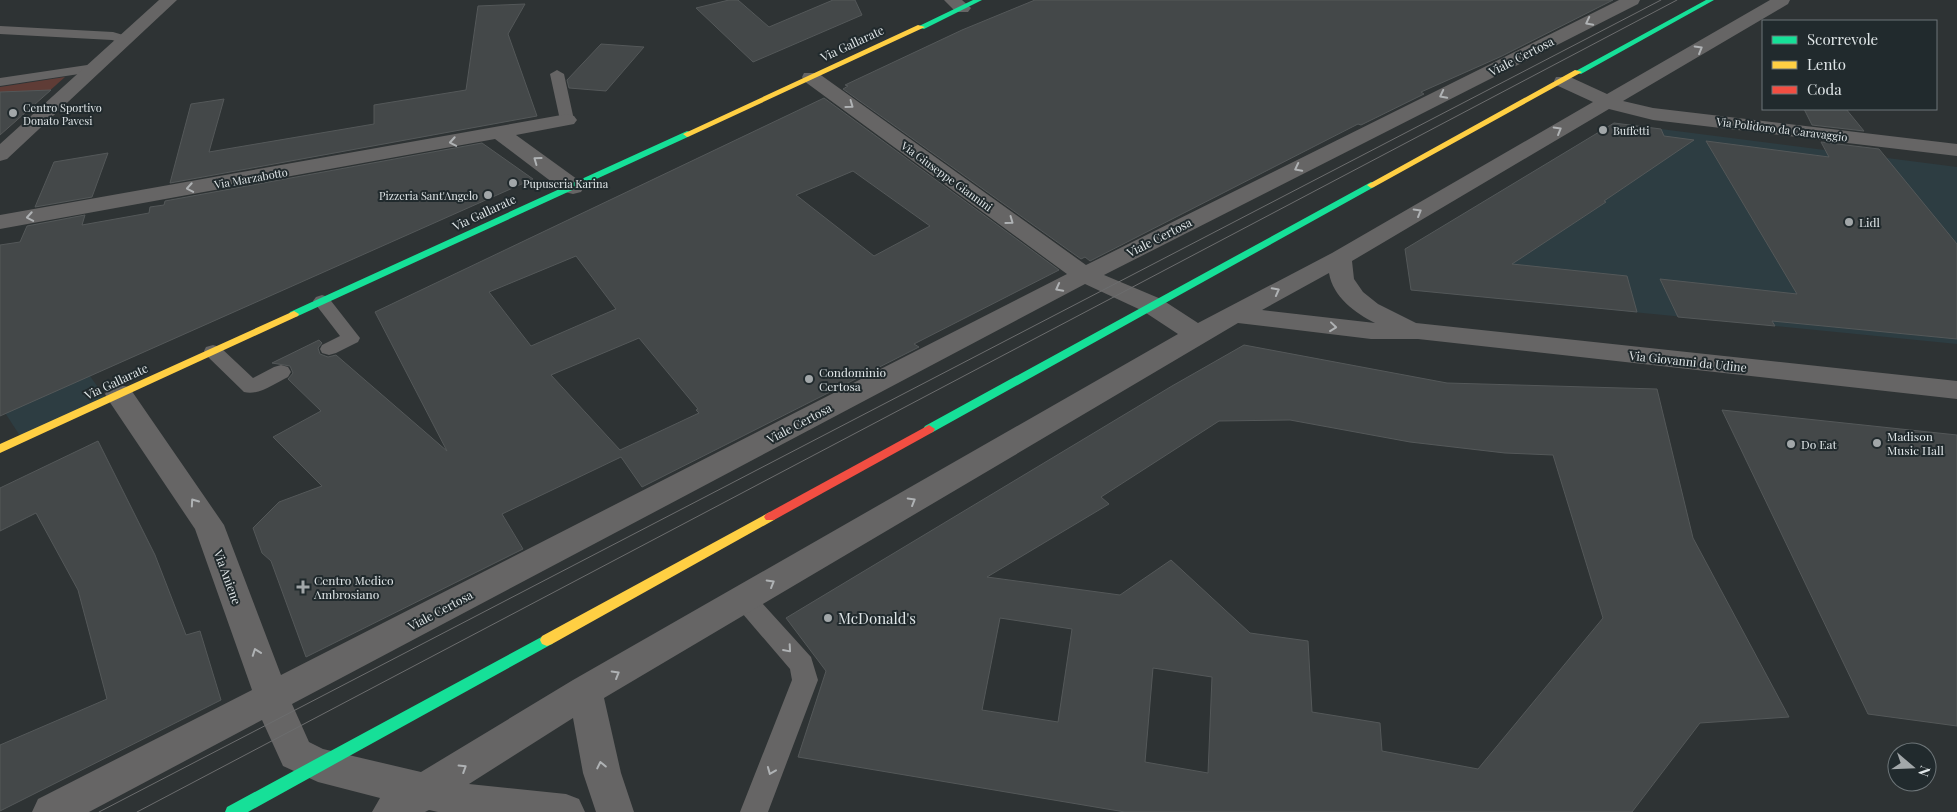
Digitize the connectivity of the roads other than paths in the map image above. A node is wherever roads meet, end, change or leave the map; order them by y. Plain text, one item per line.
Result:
1 (169, 0) edge
2 (979, 0) edge
3 (1632, 0) edge
4 (1711, 0) edge
5 (1782, 0) edge
6 (957, 4) edge
7 (0, 30) edge
8 (125, 40) junction
9 (94, 68) junction
10 (557, 74) dead end
11 (811, 77) junction
12 (1563, 81) junction
13 (0, 82) edge
14 (1608, 102) junction
15 (567, 120) joint
16 (501, 134) junction
17 (1957, 150) edge
18 (0, 155) edge
19 (573, 186) junction
20 (0, 222) edge
21 (1340, 258) junction
22 (1084, 274) junction
23 (322, 301) junction
24 (1152, 305) junction
25 (1233, 314) junction
26 (1418, 331) junction
27 (1197, 334) junction
28 (329, 349) dead end
29 (213, 351) junction
30 (281, 372) dead end
31 (1957, 390) edge
32 (119, 394) junction
33 (0, 449) edge
34 (744, 599) junction
35 (585, 691) junction
36 (272, 698) junction
37 (318, 765) junction
38 (428, 790) junction
39 (548, 811) edge
40 (51, 812) edge
41 (233, 812) edge
42 (391, 812) edge
43 (615, 812) edge
44 (754, 812) edge

1 - 8 street
2 - 6 main road, Via Gallarate
3 -> 22 street, Viale Certosa
4 - 12 main road
14 -> 5 street
6 - 11 main road, Via Gallarate
7 - 8 lane
8 - 9 street
9 - 13 lane
9 - 18 street
10 - 15 lane
11 - 19 main road, Via Gallarate
11 -> 22 street, Via Giuseppe Giannini
12 - 14 street
12 - 24 main road
14 - 17 street, Via Polidoro da Caravaggio
21 -> 14 street
15 - 16 street, Via Marzabotto
19 -> 16 street
16 -> 20 street, Via Marzabotto
19 - 23 main road, Via Gallarate
25 -> 21 street
21 - 26 street, Via Giovanni da Udine
22 - 24 street, Via Giuseppe Giannini
22 -> 36 street, Viale Certosa
23 - 28 lane
23 - 29 main road, Via Gallarate
24 - 27 street, Via Giuseppe Giannini
24 - 37 main road
25 -> 26 street, Via Giovanni da Udine
25 - 27 street
26 - 31 street, Via Giovanni da Udine
34 -> 27 street
29 - 30 lane
29 - 32 main road, Via Gallarate
32 - 33 main road, Via Gallarate
36 -> 32 street, Via Aniene
35 -> 34 street
34 -> 44 lane
38 -> 35 street
43 -> 35 street
36 - 37 street, Via Aniene
36 - 40 street, Viale Certosa
37 - 38 street
37 - 41 main road
38 - 39 street
38 - 42 street

